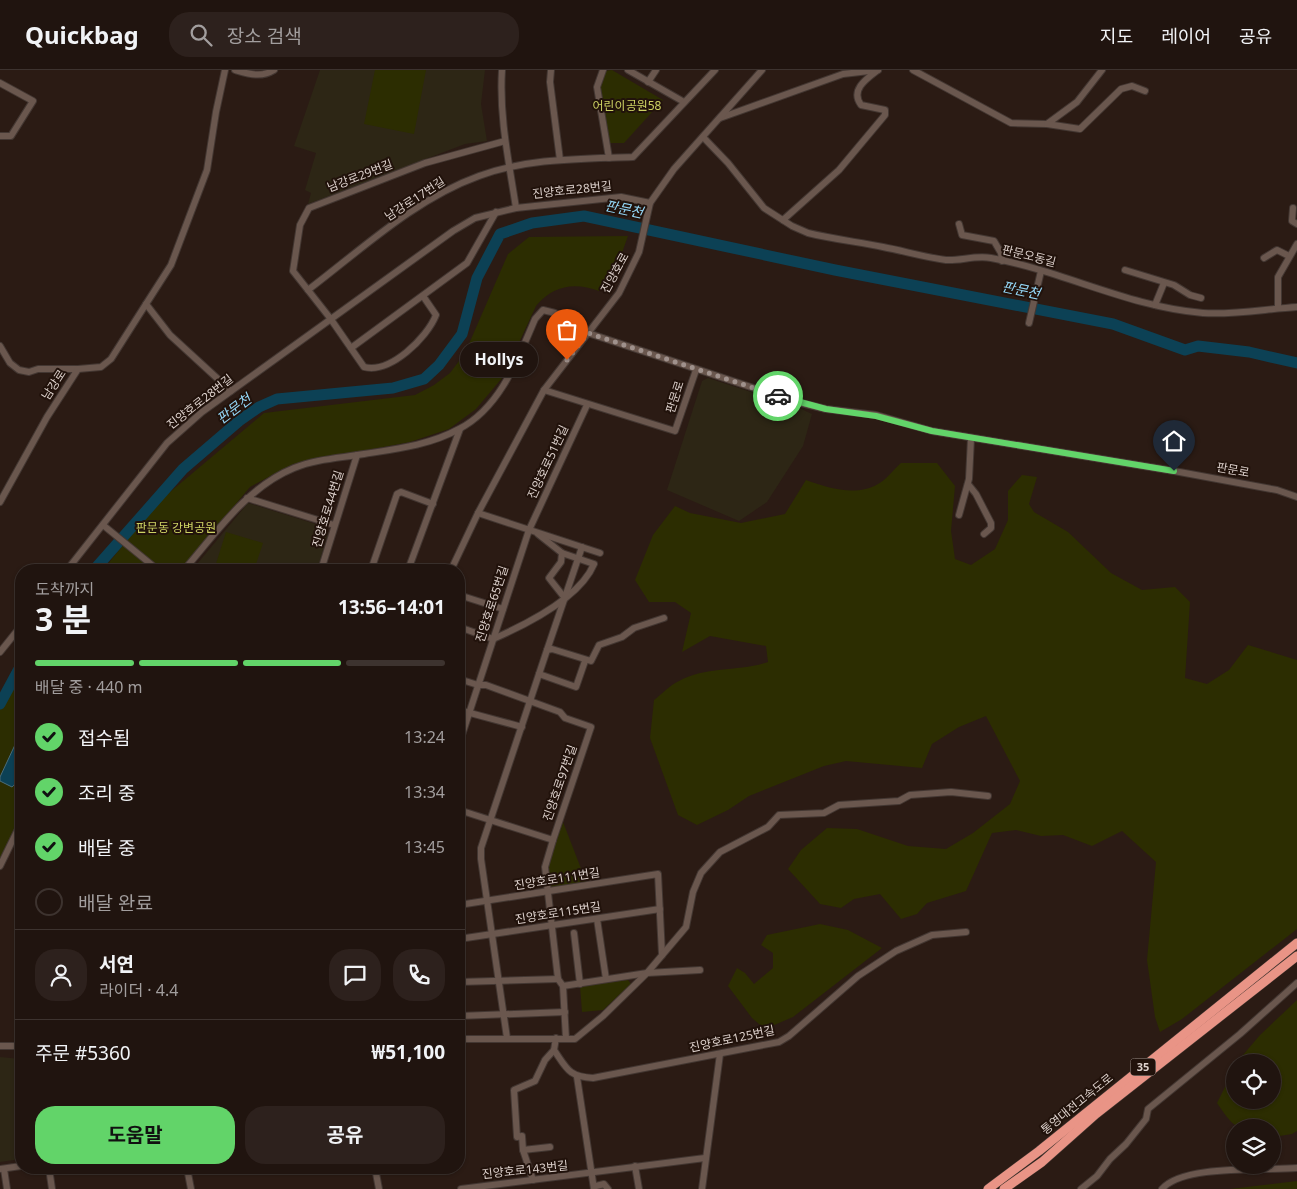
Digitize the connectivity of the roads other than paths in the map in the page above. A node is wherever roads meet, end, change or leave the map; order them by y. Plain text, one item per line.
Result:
1 (225, 70) edge
2 (235, 70) edge
3 (274, 70) edge
4 (502, 70) edge
5 (551, 70) edge
6 (603, 70) edge
7 (628, 70) edge
8 (656, 70) edge
9 (715, 70) edge
10 (762, 70) edge
11 (878, 70) edge
12 (913, 70) edge
13 (1102, 70) edge
14 (0, 82) edge
15 (648, 82) junction
16 (1145, 91) dead end
17 (684, 102) junction
18 (719, 119) junction
19 (1047, 124) junction
20 (0, 136) edge
21 (702, 137) junction
22 (505, 141) junction
23 (609, 158) junction
24 (560, 160) junction
25 (509, 168) junction
26 (649, 207) junction
27 (516, 208) junction
28 (1293, 208) dead end
29 (496, 212) junction
30 (783, 220) junction
31 (959, 224) dead end
32 (1297, 224) edge
33 (1297, 244) edge
34 (1289, 256) junction
35 (1264, 258) dead end
36 (1002, 261) junction
37 (1125, 270) dead end
38 (1040, 271) junction
39 (1164, 283) junction
40 (308, 290) junction
41 (423, 296) junction
42 (1201, 298) dead end
43 (146, 304) junction
44 (1155, 305) junction
45 (1297, 307) edge
46 (1278, 308) junction
47 (330, 318) junction
48 (1029, 323) dead end
49 (588, 333) junction
50 (0, 346) edge
51 (351, 348) junction
52 (78, 369) junction
53 (696, 370) junction
54 (544, 390) junction
55 (231, 391) junction
56 (588, 405) junction
57 (460, 429) junction
58 (971, 438) junction
59 (357, 455) junction
60 (968, 484) junction
61 (1297, 496) edge
62 (247, 498) junction
63 (0, 502) edge
64 (432, 504) junction
65 (478, 513) junction
66 (959, 515) dead end
67 (334, 525) junction
68 (106, 528) junction
69 (528, 530) junction
70 (536, 532) junction
71 (984, 534) dead end
72 (582, 547) junction
73 (562, 553) junction
74 (600, 553) dead end
75 (577, 558) junction
76 (73, 564) edge
77 (151, 564) edge
78 (189, 564) edge
79 (323, 564) edge
80 (373, 564) edge
81 (410, 564) edge
82 (454, 564) edge
83 (589, 575) junction
84 (596, 580) dead end
85 (465, 597) edge
86 (564, 597) junction
87 (503, 609) junction
88 (664, 618) dead end
89 (465, 629) edge
90 (15, 633) edge
91 (493, 639) junction
92 (547, 650) junction
93 (0, 652) edge
94 (585, 661) junction
95 (539, 674) junction
96 (465, 681) edge
97 (478, 686) junction
98 (530, 701) junction
99 (465, 711) edge
100 (469, 711) junction
101 (465, 724) edge
102 (522, 727) junction
103 (988, 796) dead end
104 (465, 812) edge
105 (490, 820) junction
106 (15, 835) edge
107 (553, 840) junction
108 (0, 866) edge
109 (548, 892) junction
110 (487, 901) junction
111 (465, 905) edge
112 (660, 909) junction
113 (597, 918) junction
114 (552, 925) junction
115 (966, 932) dead end
116 (574, 933) dead end
117 (493, 934) junction
118 (465, 939) edge
119 (1297, 943) edge
120 (662, 955) junction
121 (1297, 956) edge
122 (700, 970) dead end
123 (647, 973) junction
124 (558, 979) junction
125 (606, 979) junction
126 (498, 981) junction
127 (465, 982) edge
128 (1297, 983) edge
129 (580, 984) junction
130 (563, 986) junction
131 (565, 1012) junction
132 (465, 1016) edge
133 (503, 1016) junction
134 (465, 1038) edge
135 (507, 1038) junction
136 (556, 1038) junction
137 (566, 1039) junction
138 (0, 1046) edge
139 (15, 1046) edge
140 (554, 1050) junction
141 (720, 1054) junction
142 (577, 1077) junction
143 (550, 1147) dead end
144 (523, 1150) junction
145 (705, 1158) junction
146 (635, 1166) junction
147 (15, 1167) edge
148 (1297, 1168) edge
149 (2, 1169) edge
150 (50, 1174) edge
151 (188, 1174) edge
152 (376, 1174) edge
153 (592, 1174) junction
154 (533, 1180) junction
155 (470, 1188) edge
156 (7, 1189) edge
157 (52, 1189) edge
158 (191, 1189) edge
159 (379, 1189) edge
160 (461, 1189) edge
161 (594, 1189) edge
162 (608, 1189) edge
163 (639, 1189) edge
164 (702, 1189) edge
165 (988, 1189) edge
166 (1004, 1189) edge
167 (1081, 1189) edge
168 (1162, 1189) edge

1 - 43 street, 남강로
2 - 3 street
4 - 22 street
5 - 24 street
6 - 23 street
7 - 15 street
8 - 15 street
9 - 17 street, 남강로17번길
10 - 18 street, 진양호로
11 - 18 street, 진양호로
11 - 30 street
12 - 19 street
13 - 19 street
14 - 20 street
15 - 17 street
16 - 19 street
17 - 23 street, 남강로17번길
18 - 21 street, 진양호로
21 - 26 street, 진양호로
21 - 30 street, 판문오동길
22 - 25 street
22 - 40 street, 남강로29번길
23 - 24 street, 남강로17번길
24 - 25 street, 남강로17번길
25 - 27 street
25 - 40 street, 남강로17번길
26 - 27 street, 진양호로28번길
26 - 49 street, 진양호로
27 - 29 street, 진양호로28번길
28 - 32 street
29 - 41 street
29 - 47 street, 진양호로28번길
30 - 36 street, 판문오동길
31 - 36 street
33 - 34 street
34 - 35 street
34 - 46 street
36 - 38 street, 판문오동길
37 - 39 street
38 - 44 street, 판문오동길
38 - 48 street
39 - 42 street
39 - 44 street
40 - 47 street, 남강로29번길
41 - 51 street
41 - 51 street
43 - 52 street, 남강로
43 - 55 street
44 - 46 street, 판문오동길
45 - 46 street, 판문오동길
47 - 51 street
47 - 55 street, 진양호로28번길
49 - 53 street, 판문로
49 - 54 street, 진양호로
49 - 57 street, 진양호로44번길
50 - 52 street
52 - 63 street, 남강로
53 - 56 street, 판문로
53 - 58 street, 판문로
54 - 56 street
54 - 65 street, 진양호로
55 - 68 street, 진양호로28번길
56 - 69 street, 진양호로51번길
57 - 59 street, 진양호로44번길
57 - 64 street
58 - 60 street
58 - 61 street, 판문로
59 - 62 street, 진양호로44번길
59 - 67 street, 진양호로44번길
60 - 66 street
60 - 71 street
62 - 67 street
62 - 78 street, 진양호로44번길
64 - 80 street
64 - 81 street
65 - 69 street
65 - 82 street, 진양호로
67 - 79 street, 진양호로44번길
68 - 76 street, 진양호로28번길
68 - 77 street
69 - 70 street
69 - 87 street, 진양호로65번길
70 - 72 street
70 - 73 street
72 - 74 street
72 - 75 street
73 - 75 street
73 - 86 street
75 - 83 street
75 - 86 street
83 - 84 street
83 - 86 street
85 - 87 street
86 - 91 street
86 - 92 street
87 - 91 street, 진양호로65번길
88 - 94 street
89 - 91 street
90 - 93 street
91 - 97 street, 진양호로65번길
92 - 94 street
92 - 95 street
94 - 95 street
95 - 98 street
96 - 97 street
97 - 98 street
97 - 100 street, 진양호로65번길
98 - 102 street
98 - 107 street, 진양호로97번길
99 - 100 street
100 - 101 street
100 - 102 street
102 - 105 street
103 - 120 street
104 - 105 street, 진양호로97번길
105 - 107 street, 진양호로97번길
105 - 110 street
106 - 108 street
107 - 109 street
109 - 110 street, 진양호로111번길
109 - 112 street, 진양호로111번길
109 - 114 street
110 - 111 street, 진양호로111번길
110 - 117 street
112 - 113 street, 진양호로115번길
112 - 120 street
113 - 114 street, 진양호로115번길
113 - 125 street
114 - 117 street, 진양호로115번길
114 - 124 street
115 - 141 street, 진양호로125번길
116 - 129 street
117 - 118 street, 진양호로115번길
117 - 126 street
119 - 165 highway, 통영대전고속도로 / 35
120 - 123 street
121 - 166 highway, 통영대전고속도로 / 35
122 - 123 street
123 - 125 street
123 - 137 street
124 - 126 street
124 - 130 street
125 - 129 street
126 - 127 street
126 - 133 street
128 - 167 street
129 - 130 street
130 - 131 street
131 - 133 street
131 - 137 street
132 - 133 street
133 - 135 street
134 - 135 street
135 - 136 street
136 - 137 street
136 - 140 street
138 - 139 street
140 - 142 street
140 - 144 street
141 - 142 street, 진양호로125번길
141 - 145 street
142 - 153 street
143 - 144 street
144 - 154 street
145 - 146 street, 진양호로143번길
145 - 164 street
146 - 153 street, 진양호로143번길
146 - 163 street
147 - 149 street
148 - 168 street
149 - 156 street
150 - 157 street
151 - 158 street
152 - 159 street
153 - 154 street, 진양호로143번길
153 - 161 street
154 - 155 street, 진양호로143번길
155 - 160 street, 진양호로143번길
161 - 162 street

